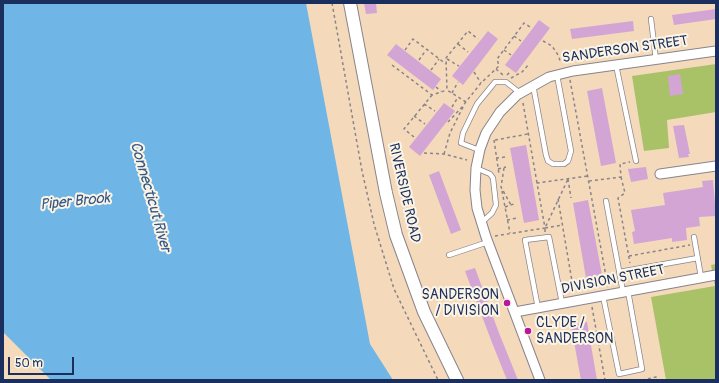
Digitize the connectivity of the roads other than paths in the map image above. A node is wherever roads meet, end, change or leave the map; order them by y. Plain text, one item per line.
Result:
1 (350, 3) edge
2 (651, 19) dead end
3 (716, 51) edge
4 (656, 60) junction
5 (616, 65) junction
6 (557, 74) junction
7 (533, 85) junction
8 (521, 96) junction
9 (479, 150) junction
10 (636, 161) road end
11 (716, 166) edge
12 (476, 168) junction
13 (660, 174) dead end
14 (606, 201) dead end
15 (481, 223) junction
16 (694, 237) dead end
17 (487, 240) junction
18 (449, 255) dead end
19 (698, 258) junction
20 (619, 272) junction
21 (716, 275) edge
22 (701, 278) junction
23 (625, 292) junction
24 (606, 295) junction
25 (562, 304) junction
26 (538, 308) junction
27 (515, 312) junction
28 (457, 380) edge
29 (540, 380) edge

1 - 28 street, RIVERSIDE ROAD
2 - 4 lane
3 - 4 street, SANDERSON STREET
4 - 5 street, SANDERSON STREET
5 - 6 street, SANDERSON STREET
5 - 10 lane
6 - 7 street, SANDERSON STREET
6 - 7 lane
7 - 8 street, SANDERSON STREET
8 - 9 street, SANDERSON STREET
8 - 9 lane
9 - 12 street, SANDERSON STREET
11 - 13 street
12 - 15 street, SANDERSON STREET
12 - 15 lane
14 - 20 lane
15 - 17 street, SANDERSON STREET
16 - 19 lane
17 - 18 lane
17 - 27 street, SANDERSON STREET
19 - 20 lane
19 - 22 lane
20 - 23 lane
21 - 22 street, DIVISION STREET
22 - 23 street, DIVISION STREET
23 - 24 street, DIVISION STREET
23 - 24 lane
24 - 25 street, DIVISION STREET
25 - 26 street, DIVISION STREET
25 - 26 lane
26 - 27 street, DIVISION STREET
27 - 29 street, SANDERSON STREET

